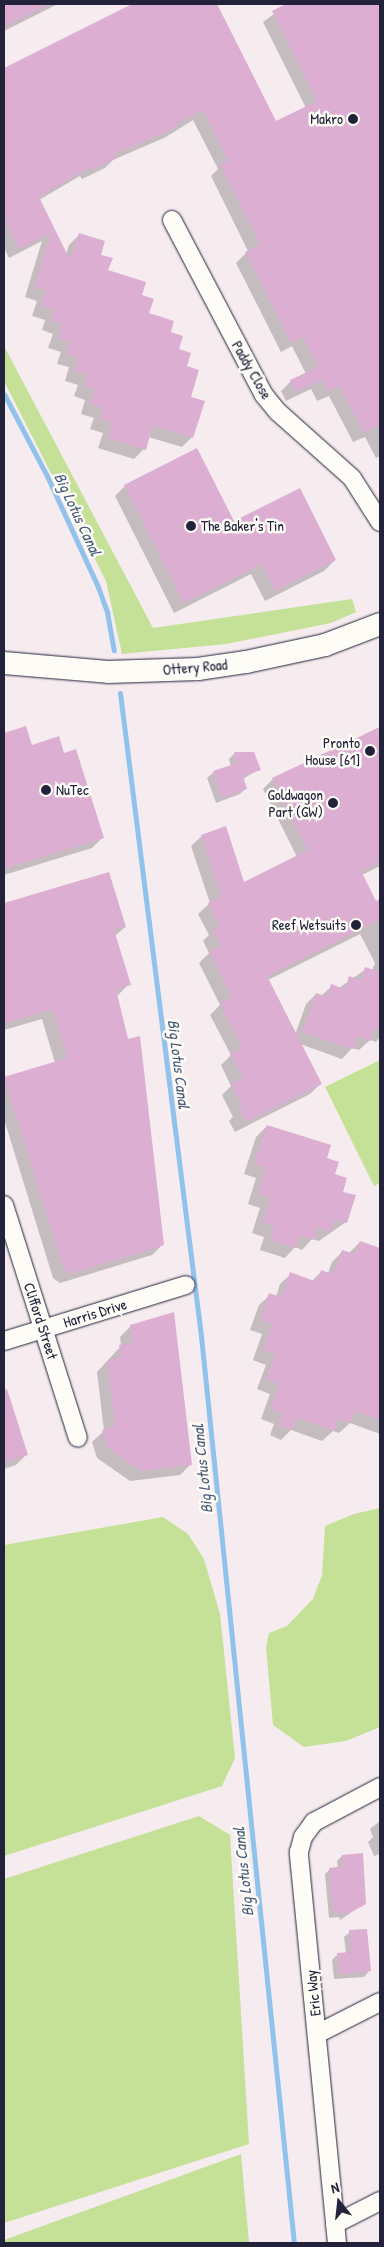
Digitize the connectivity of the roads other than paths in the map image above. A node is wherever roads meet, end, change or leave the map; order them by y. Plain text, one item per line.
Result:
1 (172, 220) dead end
2 (380, 522) edge
3 (380, 624) edge
4 (4, 663) edge
5 (4, 1205) edge
6 (186, 1285) dead end
7 (43, 1329) junction
8 (4, 1341) edge
9 (78, 1438) dead end
10 (380, 1787) edge
11 (380, 2002) edge
12 (317, 2034) junction
13 (380, 2201) edge
14 (335, 2224) junction
15 (336, 2243) edge

1 - 2 street, Paddy Close
3 - 4 street, Ottery Road
5 - 7 street, Clifford Street
6 - 7 street, Harris Drive
7 - 8 street, Harris Drive
7 - 9 street, Clifford Street
10 - 12 street, Eric Way
11 - 12 street
12 - 14 street, Eric Way
13 - 14 street
14 - 15 street, Eric Way

